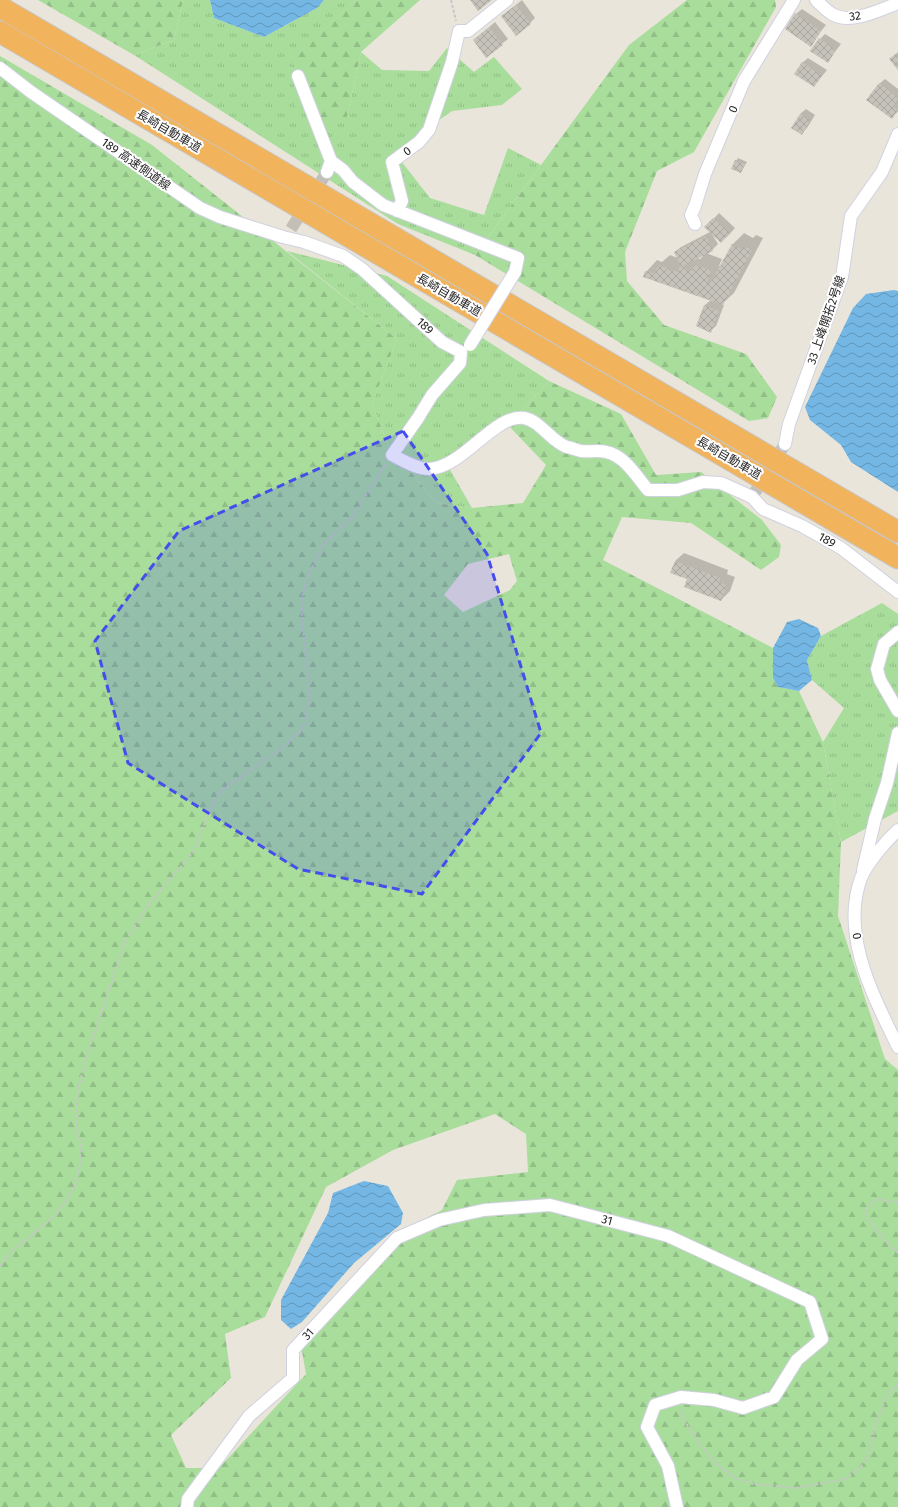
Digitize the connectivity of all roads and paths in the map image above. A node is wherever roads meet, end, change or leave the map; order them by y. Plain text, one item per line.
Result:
1 (451, 0) edge
2 (508, 0) edge
3 (794, 0) edge
4 (816, 0) edge
5 (898, 3) edge
6 (0, 7) edge
7 (463, 31) junction
8 (0, 32) edge
9 (0, 68) edge
10 (298, 76) dead end
11 (898, 134) edge
12 (397, 211) junction
13 (695, 224) dead end
14 (287, 233) joint
15 (465, 349) junction
16 (785, 444) tunnel mouth
17 (392, 455) junction
18 (898, 532) edge
19 (898, 558) edge
20 (898, 592) edge
21 (898, 632) edge
22 (898, 711) edge
23 (898, 733) edge
24 (898, 830) edge
25 (862, 877) junction
26 (898, 1047) edge
27 (898, 1203) edge
28 (898, 1253) edge
29 (0, 1266) edge
30 (898, 1384) edge
31 (677, 1398) junction
32 (187, 1507) edge
33 (678, 1507) edge

1 - 7 path
2 - 7 street
3 - 13 street, 0
4 - 5 street, 32
6 - 18 highway, 長崎自動車道
7 - 12 street, 0
8 - 19 highway, 長崎自動車道
9 - 14 street, 189 高速側道線
10 - 12 street
11 - 16 street, 33 上峰開拓2号線
12 - 15 street, bridge
14 - 15 street, 189
15 - 17 street
17 - 20 street, 189
17 - 29 path
21 - 22 street
23 - 25 street
24 - 25 street, 0
25 - 26 street, 0
27 - 28 path
30 - 31 path
31 - 32 street, 31
31 - 33 street, 31

